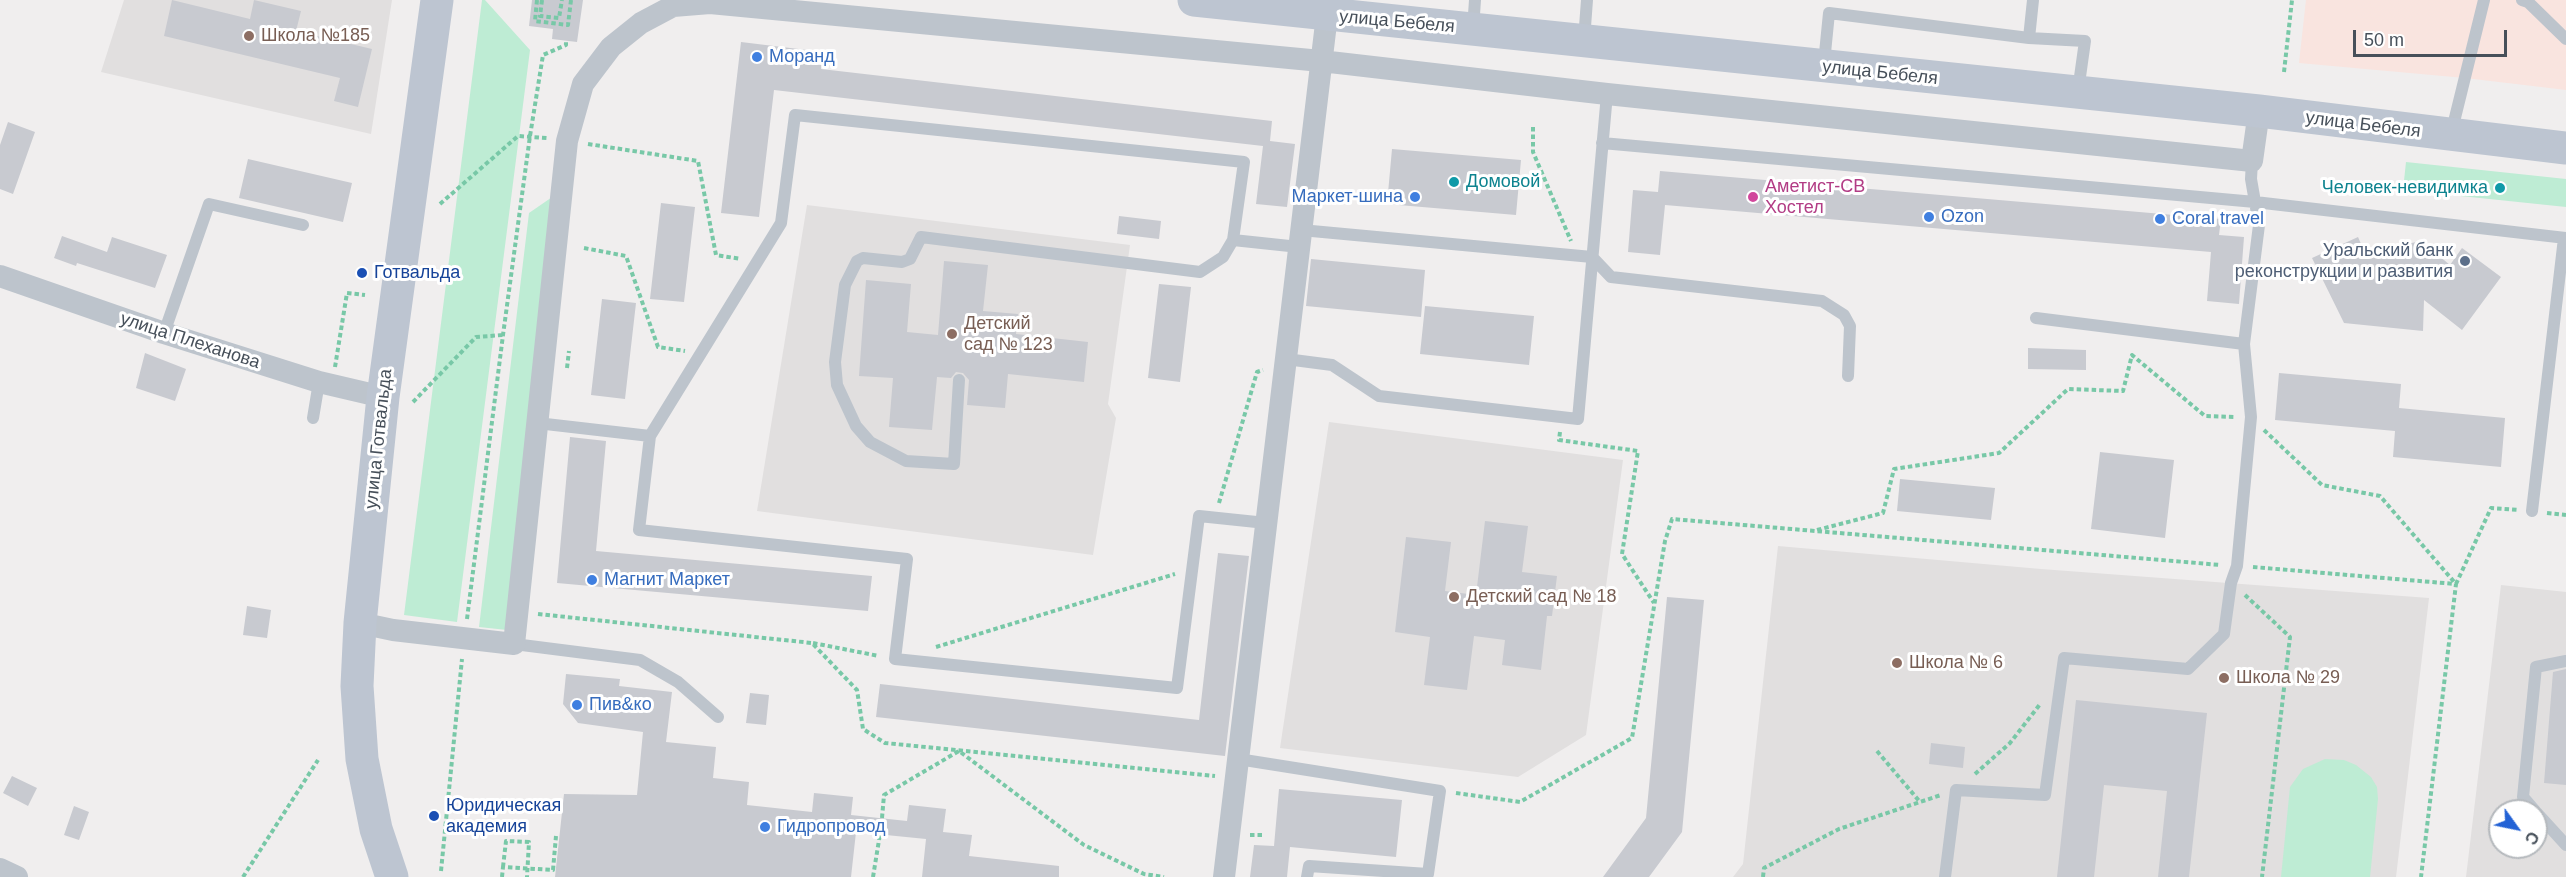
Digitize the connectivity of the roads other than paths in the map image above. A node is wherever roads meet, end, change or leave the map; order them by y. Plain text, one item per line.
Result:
1 (437, 0) edge
2 (1194, 0) edge
3 (1587, 0) edge
4 (2033, 0) edge
5 (2484, 0) edge
6 (2522, 0) edge
7 (1327, 15) junction
8 (1474, 15) edge
9 (2029, 38) junction
10 (2566, 39) edge
11 (1584, 42) junction
12 (1321, 61) junction
13 (1823, 67) junction
14 (2078, 93) junction
15 (1607, 94) junction
16 (2259, 111) junction
17 (2450, 135) junction
18 (1602, 143) junction
19 (2566, 148) edge
20 (2252, 161) junction
21 (2255, 202) junction
22 (303, 225) dead end
23 (1300, 238) junction
24 (2565, 238) edge
25 (1233, 240) junction
26 (1592, 257) junction
27 (0, 276) edge
28 (2036, 318) dead end
29 (164, 333) junction
30 (2244, 344) junction
31 (1286, 359) junction
32 (1848, 376) dead end
33 (959, 380) dead end
34 (326, 384) junction
35 (398, 399) junction
36 (313, 418) dead end
37 (537, 423) junction
38 (650, 436) junction
39 (2532, 512) road end
40 (1266, 523) junction
41 (360, 623) junction
42 (514, 644) junction
43 (2566, 661) edge
44 (718, 717) dead end
45 (1237, 768) junction
46 (2525, 799) edge
47 (2548, 825) edge
48 (2566, 845) edge
49 (0, 869) edge
50 (17, 877) edge
51 (392, 877) edge
52 (1224, 877) edge
53 (1307, 877) edge
54 (1945, 877) edge

1 - 35 main road, улица Готвальда
2 - 7 main road, улица Бебеля
3 - 11 lane
4 - 9 lane
5 - 17 lane
6 - 10 lane
7 - 8 main road, улица Бебеля
7 - 12 street
8 - 11 main road, улица Бебеля
9 - 13 lane
9 - 14 lane
11 - 13 main road, улица Бебеля
12 - 15 street
12 - 23 street
12 - 37 street
13 - 14 main road, улица Бебеля
14 - 16 main road, улица Бебеля
15 - 18 lane
15 - 20 street
16 - 17 main road, улица Бебеля
16 - 20 street
17 - 19 main road, улица Бебеля
18 - 21 lane
18 - 26 lane
20 - 21 lane
21 - 24 lane
21 - 30 lane
22 - 29 lane
23 - 25 lane
23 - 26 lane
23 - 31 street
24 - 39 lane
25 - 33 lane
25 - 38 lane
26 - 31 lane
26 - 32 lane
27 - 29 street, улица Плеханова
28 - 30 lane
29 - 34 street, улица Плеханова
30 - 54 lane
31 - 40 street
34 - 35 street, улица Плеханова
34 - 36 lane
35 - 41 main road, улица Готвальда
37 - 38 lane
37 - 42 street
38 - 40 lane
40 - 45 street
41 - 42 street
41 - 51 main road, улица Готвальда
42 - 44 lane
43 - 46 lane
45 - 52 street
45 - 53 lane
47 - 48 lane
49 - 50 street

